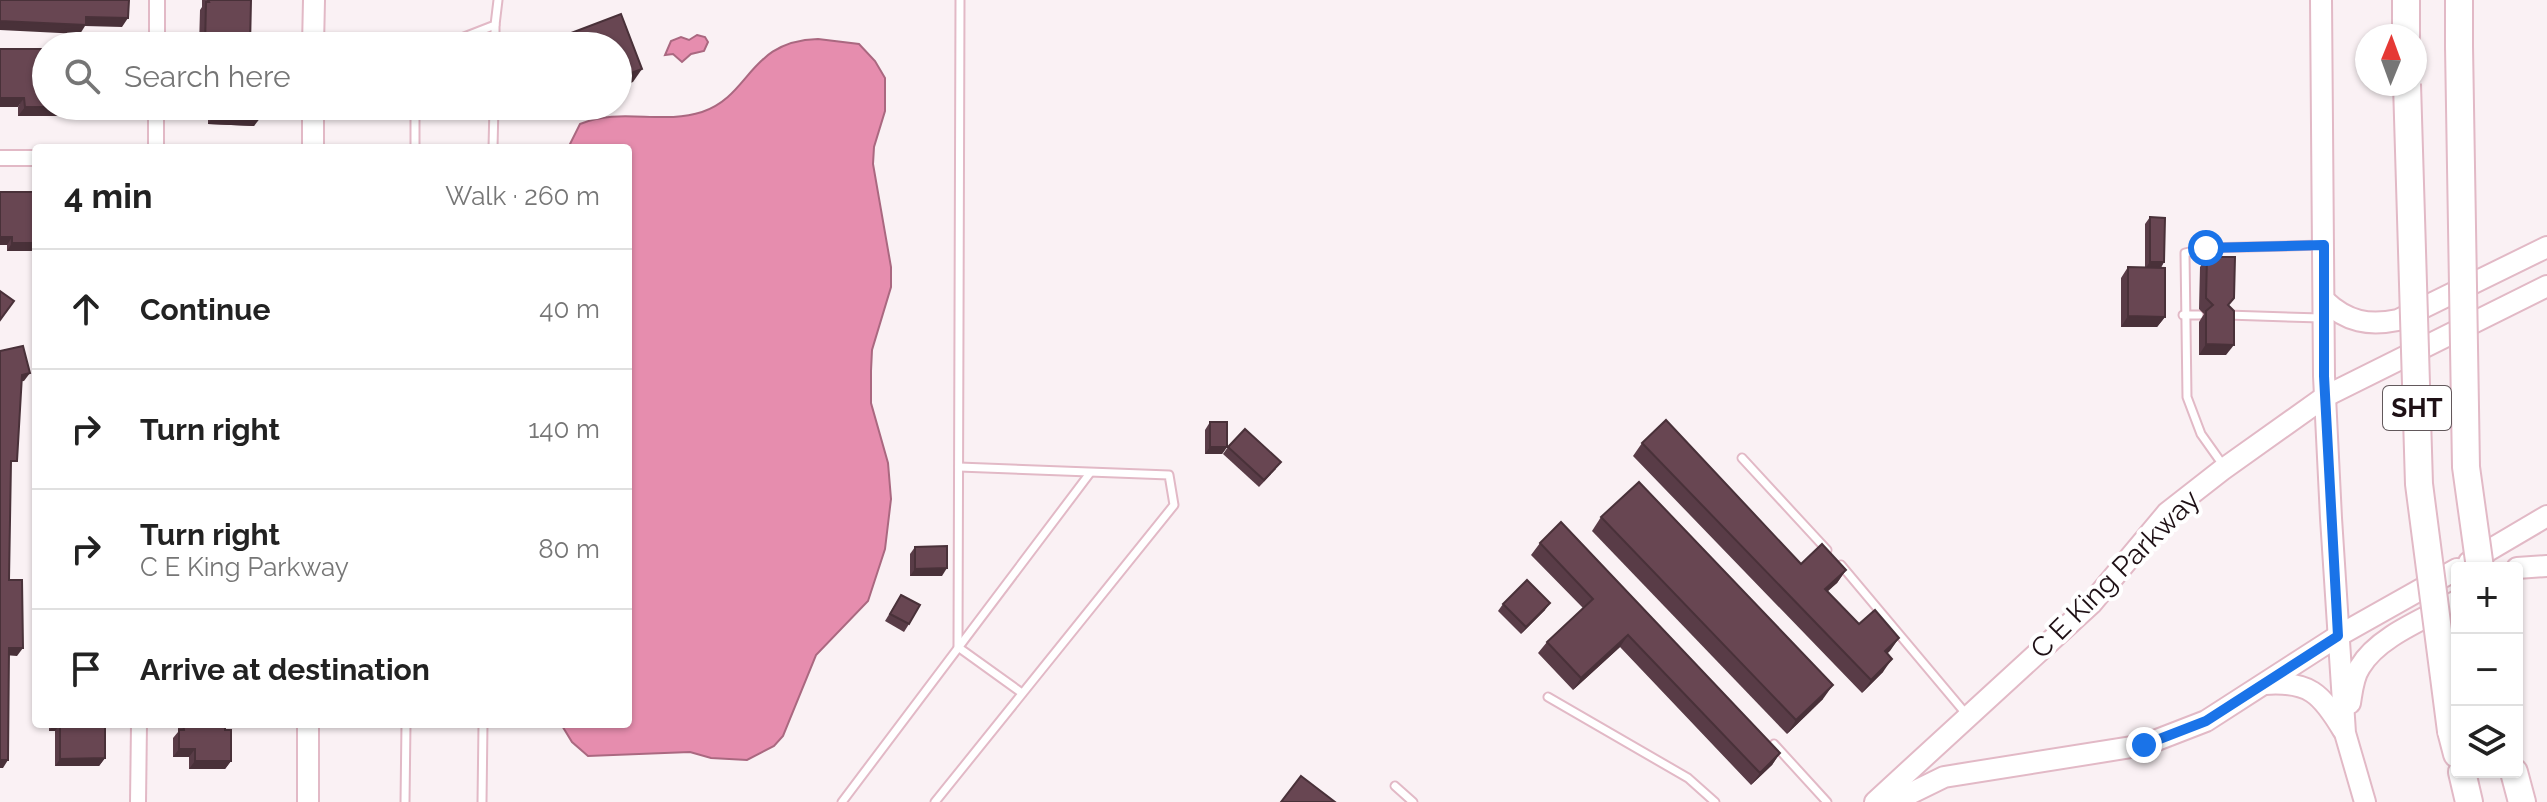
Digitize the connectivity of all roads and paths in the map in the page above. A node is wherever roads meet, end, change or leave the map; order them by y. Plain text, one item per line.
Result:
1 (157, 0) edge
2 (314, 0) edge
3 (498, 0) edge
4 (960, 0) edge
5 (2321, 0) edge
6 (2406, 0) edge
7 (2459, 0) edge
8 (2406, 24) edge
9 (495, 25) junction
10 (157, 32) edge
11 (313, 32) edge
12 (477, 32) edge
13 (495, 32) edge
14 (2407, 96) edge
15 (156, 120) edge
16 (313, 120) edge
17 (415, 120) edge
18 (494, 120) edge
19 (156, 144) edge
20 (313, 144) edge
21 (415, 144) edge
22 (493, 144) edge
23 (0, 158) edge
24 (32, 158) edge
25 (2324, 245) junction
26 (2547, 247) edge
27 (2547, 286) edge
28 (2325, 310) junction
29 (2183, 315) junction
30 (2199, 315) dead end
31 (2227, 315) edge
32 (2326, 396) junction
33 (1742, 458) dead end
34 (959, 467) junction
35 (2225, 468) junction
36 (1090, 473) junction
37 (2547, 516) edge
38 (2468, 562) edge
39 (2479, 562) edge
40 (2547, 566) edge
41 (2523, 568) edge
42 (2451, 572) edge
43 (2451, 604) edge
44 (2338, 636) junction
45 (958, 647) junction
46 (2265, 684) junction
47 (1022, 693) junction
48 (1548, 697) dead end
49 (1968, 717) junction
50 (2451, 720) edge
51 (139, 728) edge
52 (308, 728) edge
53 (406, 728) edge
54 (483, 728) edge
55 (2345, 733) junction
56 (1774, 744) edge
57 (2463, 778) edge
58 (2516, 778) edge
59 (1395, 786) dead end
60 (138, 802) edge
61 (308, 802) edge
62 (405, 802) edge
63 (482, 802) edge
64 (842, 802) edge
65 (935, 802) edge
66 (1413, 802) edge
67 (1715, 802) edge
68 (1827, 802) edge
69 (1875, 802) edge
70 (1893, 802) edge
71 (2365, 802) edge
72 (2469, 802) edge
73 (2522, 802) edge

1 - 10 street
2 - 11 main road
3 - 9 lane
4 - 34 lane
5 - 25 main road
6 - 8 highway
7 - 39 highway, SHT, bridge
9 - 12 lane
9 - 13 lane
14 - 50 highway, SHT, bridge
15 - 19 street
16 - 20 main road
17 - 21 lane
18 - 22 lane
23 - 24 street
25 - 28 main road
25 - 29 lane
26 - 28 main road
27 - 32 main road, C E King Parkway
28 - 31 lane
28 - 32 main road
29 - 30 lane
29 - 35 lane
32 - 35 main road, C E King Parkway
32 - 44 main road
33 - 49 lane
34 - 36 lane
34 - 45 lane
35 - 49 main road, C E King Parkway
36 - 45 lane
36 - 47 lane
37 - 38 main road
40 - 41 main road
42 - 44 main road
43 - 55 main road
44 - 46 main road
44 - 55 main road
45 - 47 lane
45 - 64 lane
46 - 55 main road
46 - 70 main road
47 - 65 lane
48 - 67 lane
49 - 69 main road, C E King Parkway
51 - 60 street
52 - 61 main road
53 - 62 lane
54 - 63 lane
55 - 71 main road
56 - 68 lane
57 - 72 highway
58 - 73 highway
59 - 66 lane

